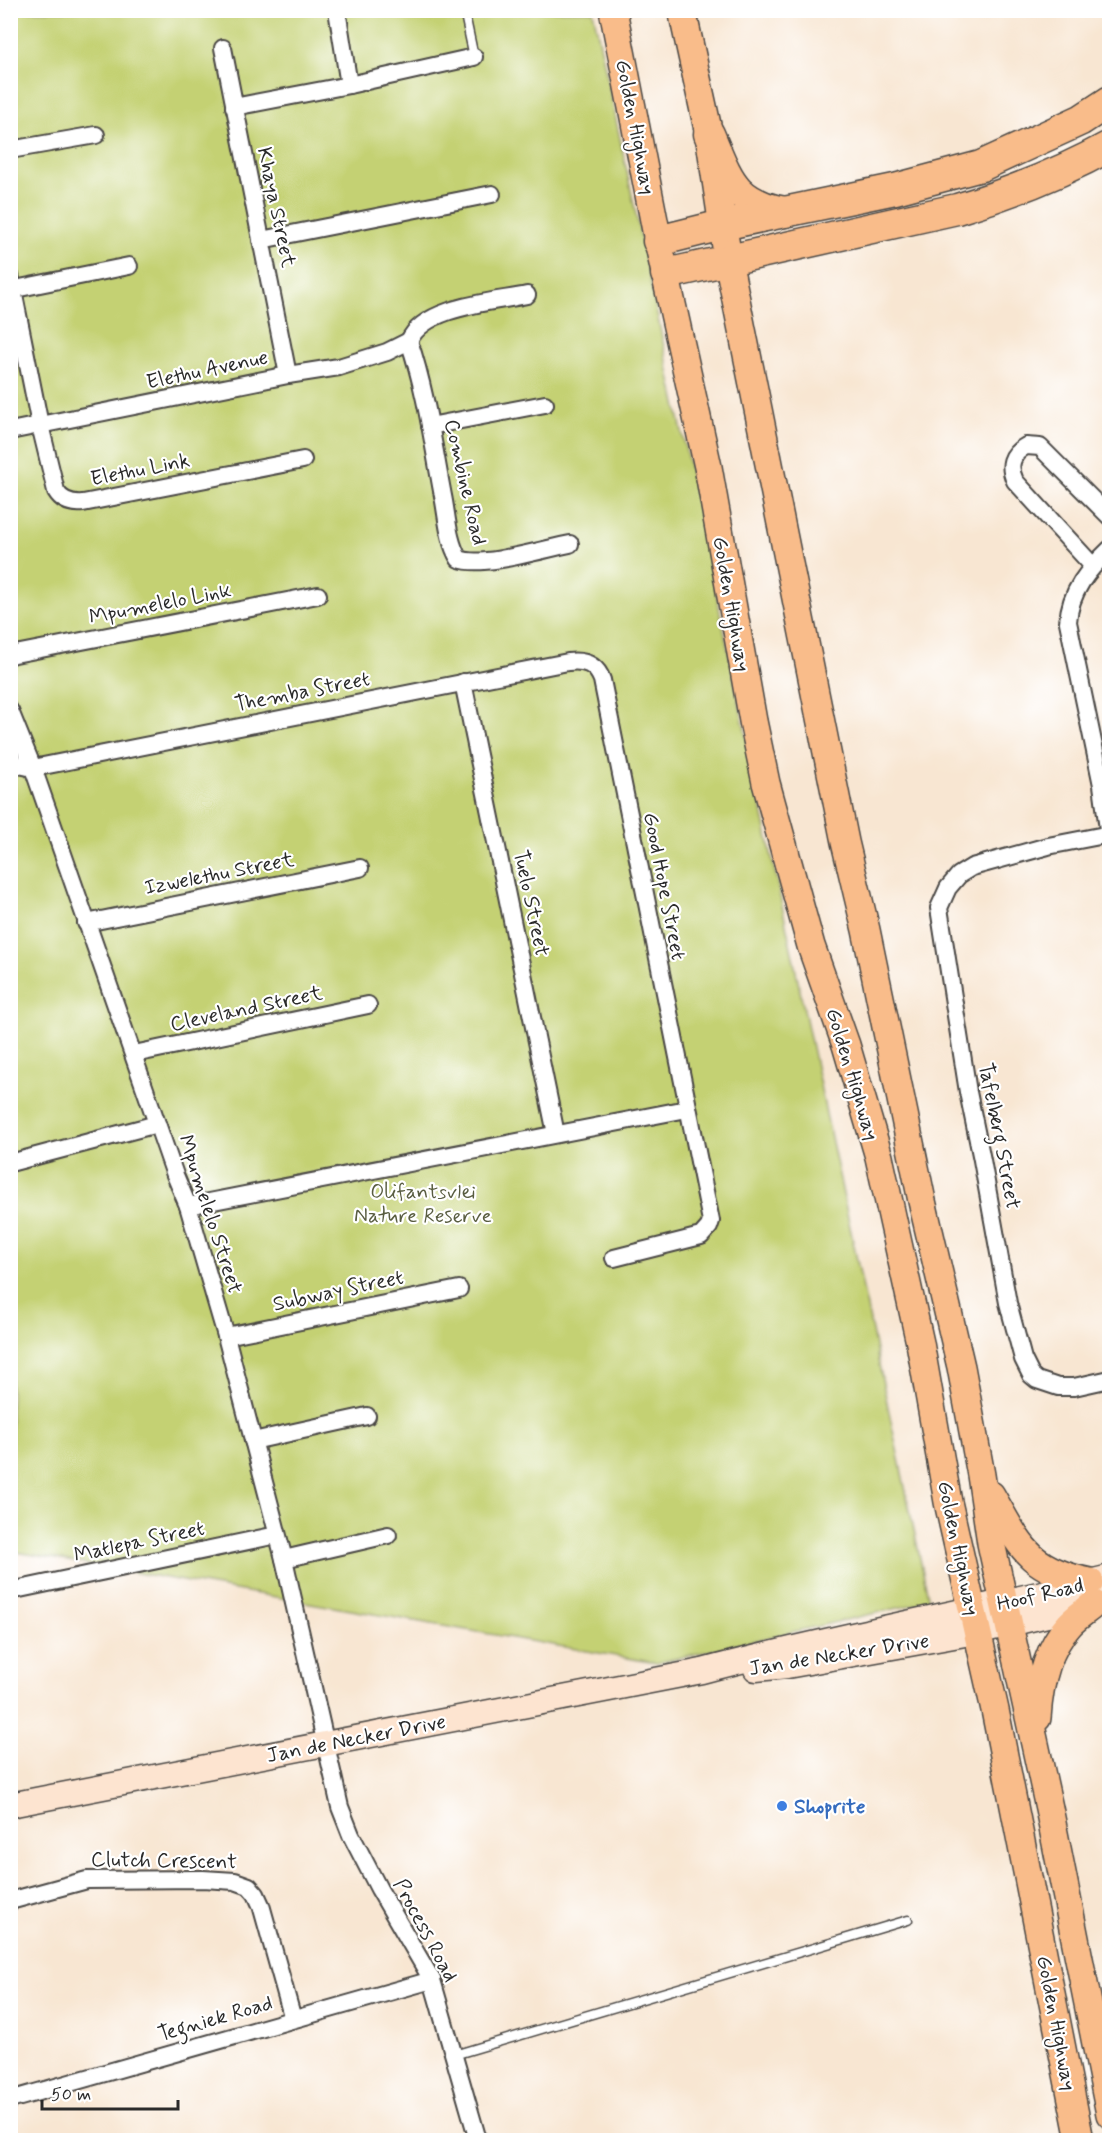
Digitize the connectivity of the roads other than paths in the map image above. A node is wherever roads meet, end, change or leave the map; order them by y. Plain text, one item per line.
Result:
1 (337, 10) edge
2 (464, 10) edge
3 (612, 10) edge
4 (682, 10) edge
5 (223, 48) dead end
6 (474, 57) joint
7 (349, 84) junction
8 (1110, 102) edge
9 (234, 107) junction
10 (709, 134) junction
11 (96, 135) dead end
12 (1110, 146) edge
13 (10, 150) edge
14 (492, 194) dead end
15 (786, 212) junction
16 (722, 225) junction
17 (261, 240) junction
18 (658, 241) junction
19 (728, 260) junction
20 (129, 266) dead end
21 (666, 274) junction
22 (11, 284) edge
23 (527, 295) dead end
24 (409, 341) junction
25 (288, 375) junction
26 (545, 404) dead end
27 (40, 425) junction
28 (430, 426) junction
29 (10, 431) edge
30 (303, 460) dead end
31 (1110, 517) edge
32 (570, 544) dead end
33 (1110, 549) edge
34 (1092, 565) junction
35 (318, 594) dead end
36 (10, 655) edge
37 (599, 672) joint
38 (463, 682) junction
39 (10, 711) edge
40 (10, 766) edge
41 (33, 768) junction
42 (1109, 837) edge
43 (360, 868) dead end
44 (87, 923) junction
45 (368, 1005) dead end
46 (134, 1054) junction
47 (687, 1109) junction
48 (157, 1124) junction
49 (556, 1134) junction
50 (10, 1163) edge
51 (188, 1206) junction
52 (614, 1258) dead end
53 (459, 1289) dead end
54 (226, 1336) junction
55 (1110, 1379) edge
56 (368, 1416) dead end
57 (253, 1441) junction
58 (981, 1475) junction
59 (277, 1535) junction
60 (388, 1535) dead end
61 (284, 1559) junction
62 (10, 1591) edge
63 (1101, 1591) edge
64 (1006, 1614) junction
65 (974, 1621) junction
66 (1035, 1742) junction
67 (324, 1744) junction
68 (10, 1805) edge
69 (10, 1900) edge
70 (908, 1920) dead end
71 (432, 1980) junction
72 (293, 2019) junction
73 (454, 2055) junction
74 (10, 2100) edge
75 (1110, 2114) edge
76 (478, 2140) edge
77 (1080, 2140) edge

1 - 7 street
2 - 6 lane
3 - 18 main road, Golden Highway
4 - 10 main road, Golden Highway
5 - 9 street, Khaya Street
6 - 7 street
7 - 9 street
8 - 15 highway
9 - 17 street, Khaya Street
10 - 15 highway
10 - 16 main road, Golden Highway
11 - 13 street
12 - 19 highway
14 - 17 street
15 - 16 highway
16 - 18 highway
16 - 19 main road, Golden Highway
17 - 25 street, Khaya Street
18 - 21 main road, Golden Highway
19 - 21 highway
19 - 58 main road, Golden Highway
20 - 22 street
21 - 65 main road, Golden Highway
22 - 27 street, Elethu Link
23 - 24 street
24 - 25 street, Elethu Avenue
24 - 28 street, Combine Road
25 - 27 street, Elethu Avenue
26 - 28 street
27 - 29 street, Elethu Avenue
27 - 30 street, Elethu Link
28 - 32 street, Combine Road
31 - 34 street
33 - 34 street
34 - 42 street
35 - 36 street, Mpumelelo Link
37 - 38 street, Themba Street
37 - 47 street, Good Hope Street
38 - 41 street, Themba Street
38 - 49 street, Tuelo Street
39 - 41 street, Mpumelelo Street
40 - 41 street, Themba Street
41 - 44 street, Mpumelelo Street
42 - 55 street, Tafelberg Street
43 - 44 street, Izwelethu Street
44 - 46 street, Mpumelelo Street
45 - 46 street, Cleveland Street
46 - 48 street, Mpumelelo Street
47 - 49 street
47 - 52 street, Good Hope Street
48 - 50 street
48 - 51 street, Mpumelelo Street
49 - 51 street
51 - 54 street, Mpumelelo Street
53 - 54 street, Subway Street
54 - 57 street, Mpumelelo Street
56 - 57 street
57 - 59 street, Mpumelelo Street
58 - 63 main road
58 - 64 main road, Golden Highway
59 - 61 street, Mpumelelo Street
59 - 62 street, Matlepa Street
60 - 61 street
61 - 67 street, Mpumelelo Street
63 - 64 main road, Hoof Road
63 - 66 main road
64 - 65 main road, Hoof Road
64 - 66 main road, Golden Highway
65 - 67 main road, Jan de Necker Drive
65 - 77 main road, Golden Highway
66 - 75 main road, Golden Highway
67 - 68 main road, Jan de Necker Drive
67 - 71 street, Process Road
69 - 72 street, Clutch Crescent
70 - 73 lane
71 - 72 street, Tegniek Road
71 - 73 street, Process Road
72 - 74 street, Tegniek Road
73 - 76 street, Process Road

